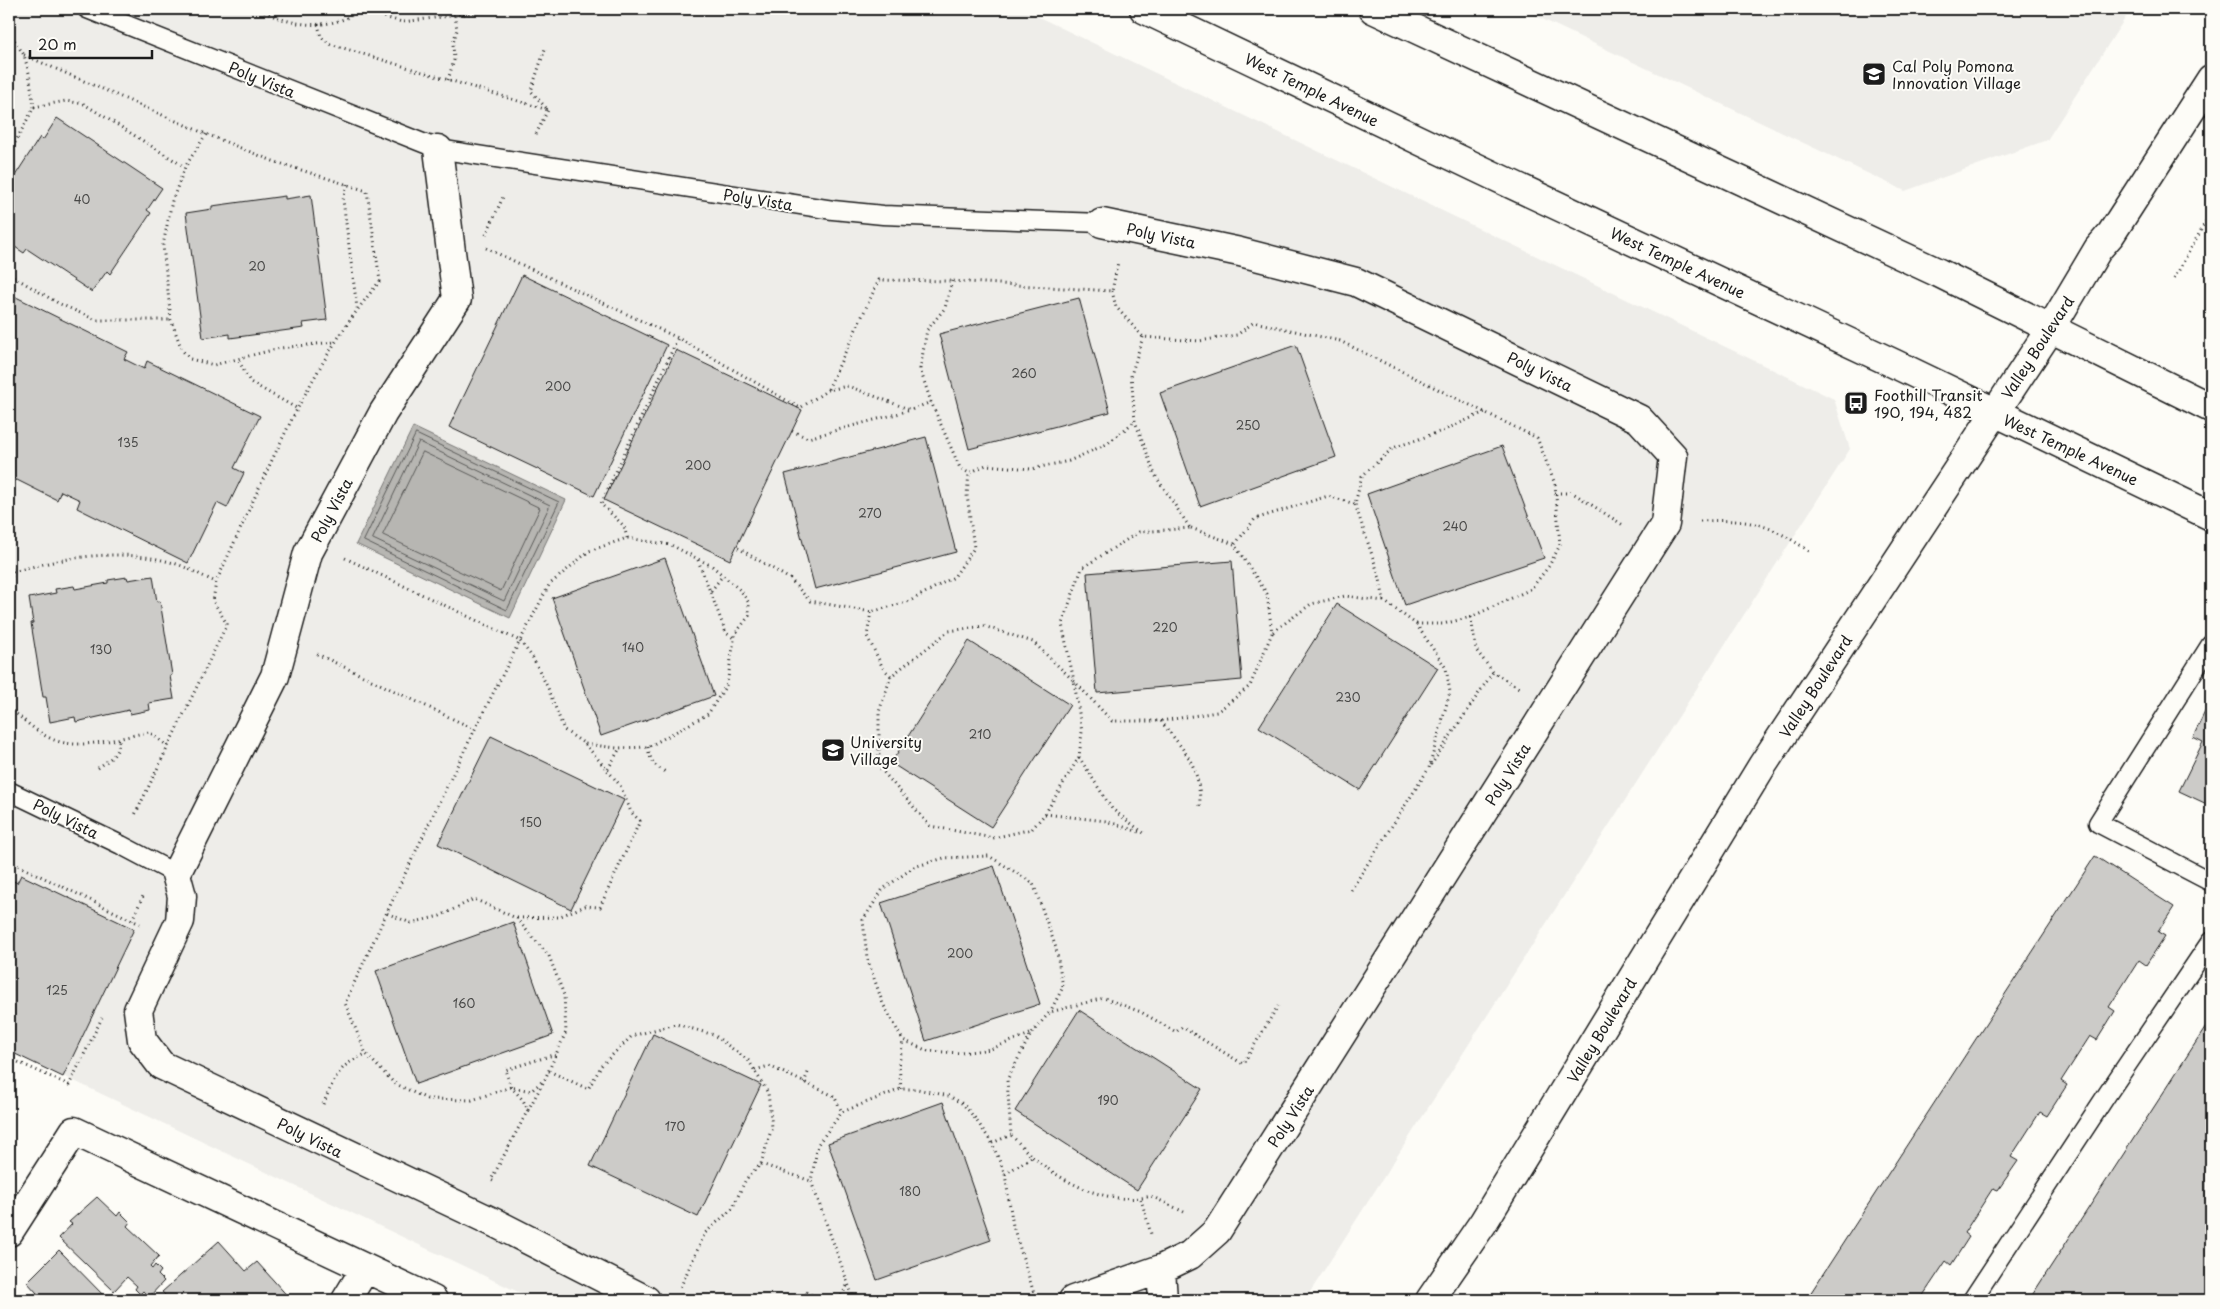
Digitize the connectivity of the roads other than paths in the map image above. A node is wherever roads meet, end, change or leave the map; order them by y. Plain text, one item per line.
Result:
1 (86, 9) edge
2 (1144, 9) edge
3 (1373, 9) edge
4 (2211, 79) edge
5 (438, 149) junction
6 (1113, 225) joint
7 (2051, 328) junction
8 (2211, 408) edge
9 (1994, 414) junction
10 (2211, 516) edge
11 (2211, 644) edge
12 (9, 791) edge
13 (176, 874) junction
14 (2211, 882) edge
15 (2211, 941) edge
16 (9, 1232) edge
17 (365, 1270) junction
18 (1161, 1270) junction
19 (346, 1300) edge
20 (433, 1300) edge
21 (646, 1300) edge
22 (1072, 1300) edge
23 (1163, 1300) edge
24 (1430, 1300) edge
25 (1972, 1300) edge

1 - 5 lane, Poly Vista
2 - 9 street, West Temple Avenue
3 - 7 street
4 - 7 street, Valley Boulevard
5 - 6 lane, Poly Vista
5 - 13 street, Poly Vista
6 - 18 street, Poly Vista
7 - 8 street
7 - 9 street, Valley Boulevard
9 - 10 street, West Temple Avenue
9 - 24 street, Valley Boulevard
11 - 14 lane
12 - 13 lane, Poly Vista
13 - 21 street, Poly Vista
15 - 25 lane
16 - 17 street
17 - 19 street
17 - 20 street
18 - 22 street, Poly Vista
18 - 23 street

